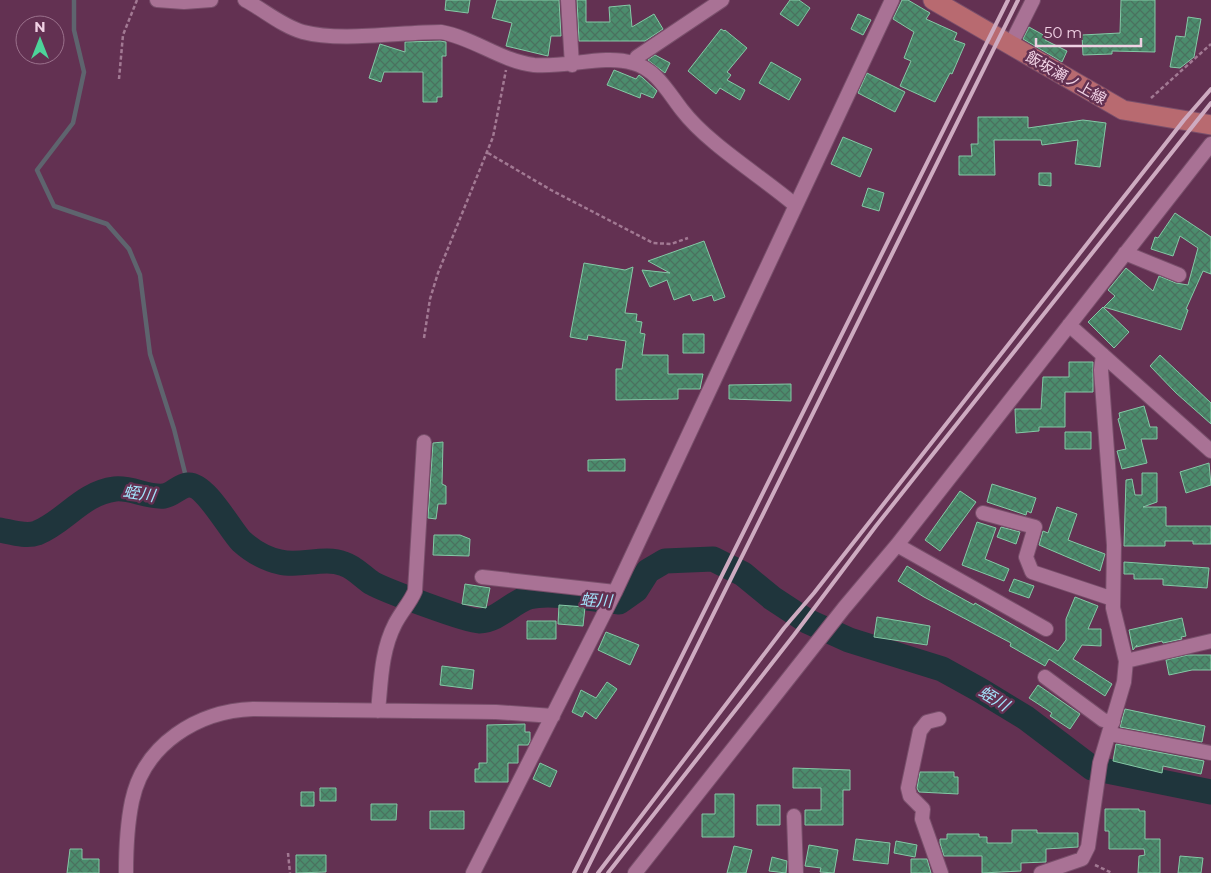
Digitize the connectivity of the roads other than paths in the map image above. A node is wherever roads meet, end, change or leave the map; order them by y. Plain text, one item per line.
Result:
1 (157, 0) edge
2 (212, 0) edge
3 (245, 0) edge
4 (568, 0) edge
5 (722, 0) edge
6 (892, 0) edge
7 (933, 0) edge
8 (1033, 0) edge
9 (1010, 46) junction
10 (634, 63) junction
11 (572, 65) junction
12 (1211, 125) edge
13 (1211, 144) edge
14 (795, 205) junction
15 (1125, 253) junction
16 (1179, 276) dead end
17 (1069, 325) junction
18 (1103, 355) junction
19 (424, 442) dead end
20 (1211, 451) edge
21 (983, 513) dead end
22 (897, 546) junction
23 (482, 577) dead end
24 (614, 594) junction
25 (1113, 599) junction
26 (1046, 629) dead end
27 (1211, 641) edge
28 (1126, 661) junction
29 (1045, 677) dead end
30 (378, 711) junction
31 (553, 716) junction
32 (939, 719) dead end
33 (1112, 728) junction
34 (1211, 753) edge
35 (794, 816) dead end
36 (126, 873) edge
37 (473, 873) edge
38 (635, 873) edge
39 (796, 873) edge
40 (941, 873) edge
41 (1041, 873) edge

1 - 2 street
3 - 11 street
4 - 11 street
5 - 10 street
6 - 14 street
7 - 9 main road, 飯坂瀬ノ上線
8 - 9 street
9 - 12 main road, 飯坂瀬ノ上線
10 - 11 street
10 - 14 street
13 - 15 street
14 - 24 street
15 - 16 street
15 - 17 street
17 - 18 street
17 - 22 street
18 - 20 street
18 - 25 street
19 - 30 street
21 - 25 street
22 - 26 street
22 - 38 street
23 - 24 street
24 - 31 street
25 - 28 street
27 - 28 street
28 - 33 street
29 - 33 street
30 - 31 street
30 - 36 street
31 - 37 street
32 - 40 street
33 - 34 street
33 - 41 street
35 - 39 street

